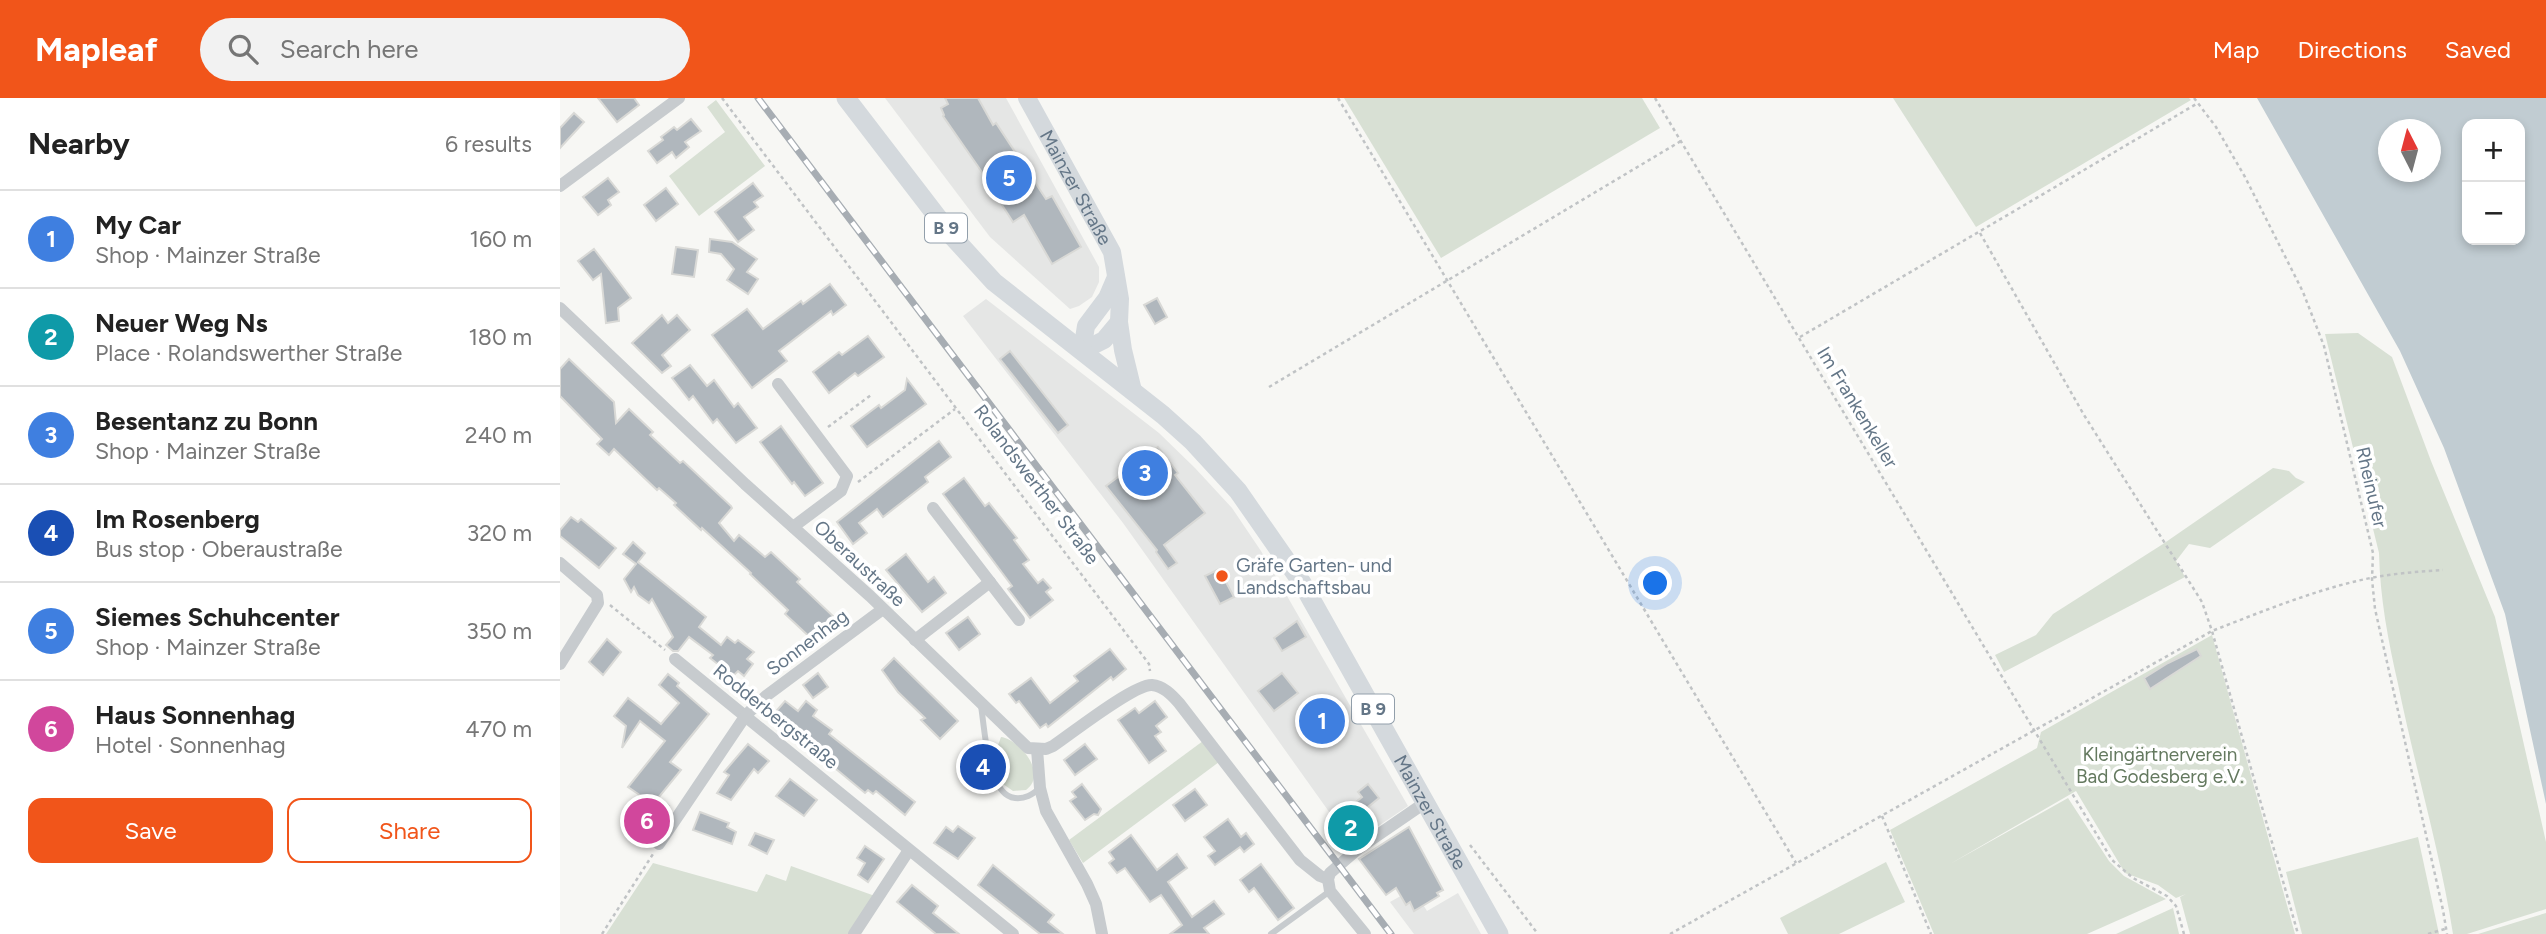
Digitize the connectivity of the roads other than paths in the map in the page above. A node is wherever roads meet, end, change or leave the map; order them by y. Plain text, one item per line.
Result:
1 (678, 98) edge
2 (846, 98) edge
3 (1027, 98) edge
4 (560, 186) edge
5 (1116, 277) junction
6 (560, 308) edge
7 (1119, 322) junction
8 (1082, 351) junction
9 (778, 384) dead end
10 (1133, 391) junction
11 (933, 508) dead end
12 (793, 527) junction
13 (560, 563) edge
14 (990, 582) junction
15 (883, 609) junction
16 (1019, 620) dead end
17 (915, 640) junction
18 (675, 659) road end
19 (560, 664) edge
20 (980, 700) junction
21 (746, 715) junction
22 (1037, 750) junction
23 (1040, 788) junction
24 (1426, 802) junction
25 (659, 844) road end
26 (909, 850) junction
27 (1329, 885) junction
28 (1363, 933) edge
29 (853, 934) edge
30 (1013, 934) edge
31 (1102, 934) edge
32 (1271, 934) edge
33 (1499, 934) edge

1 - 4 street
2 - 8 main road, B 9
3 - 5 main road, Mainzer Straße
5 - 7 main road, Mainzer Straße
5 - 8 main road
6 - 12 street, Oberaustraße
7 - 8 main road
7 - 10 main road, Mainzer Straße
8 - 10 main road, Mainzer Straße / B 9
9 - 12 street
10 - 24 main road, Mainzer Straße / B 9
11 - 14 street
12 - 15 street, Oberaustraße
13 - 19 street
14 - 16 street
14 - 17 street
15 - 17 street, Oberaustraße
15 - 21 street, Sonnenhag
17 - 20 street, Oberaustraße
18 - 21 street, Rodderbergstraße
20 - 22 street, Oberaustraße
20 - 23 lane
21 - 25 street, Sonnenhag
21 - 26 street, Rodderbergstraße
22 - 23 street
22 - 27 street
23 - 31 street
24 - 27 street
24 - 33 main road, Mainzer Straße / B 9
26 - 29 street
26 - 30 street, Rodderbergstraße
27 - 28 street
27 - 32 lane

